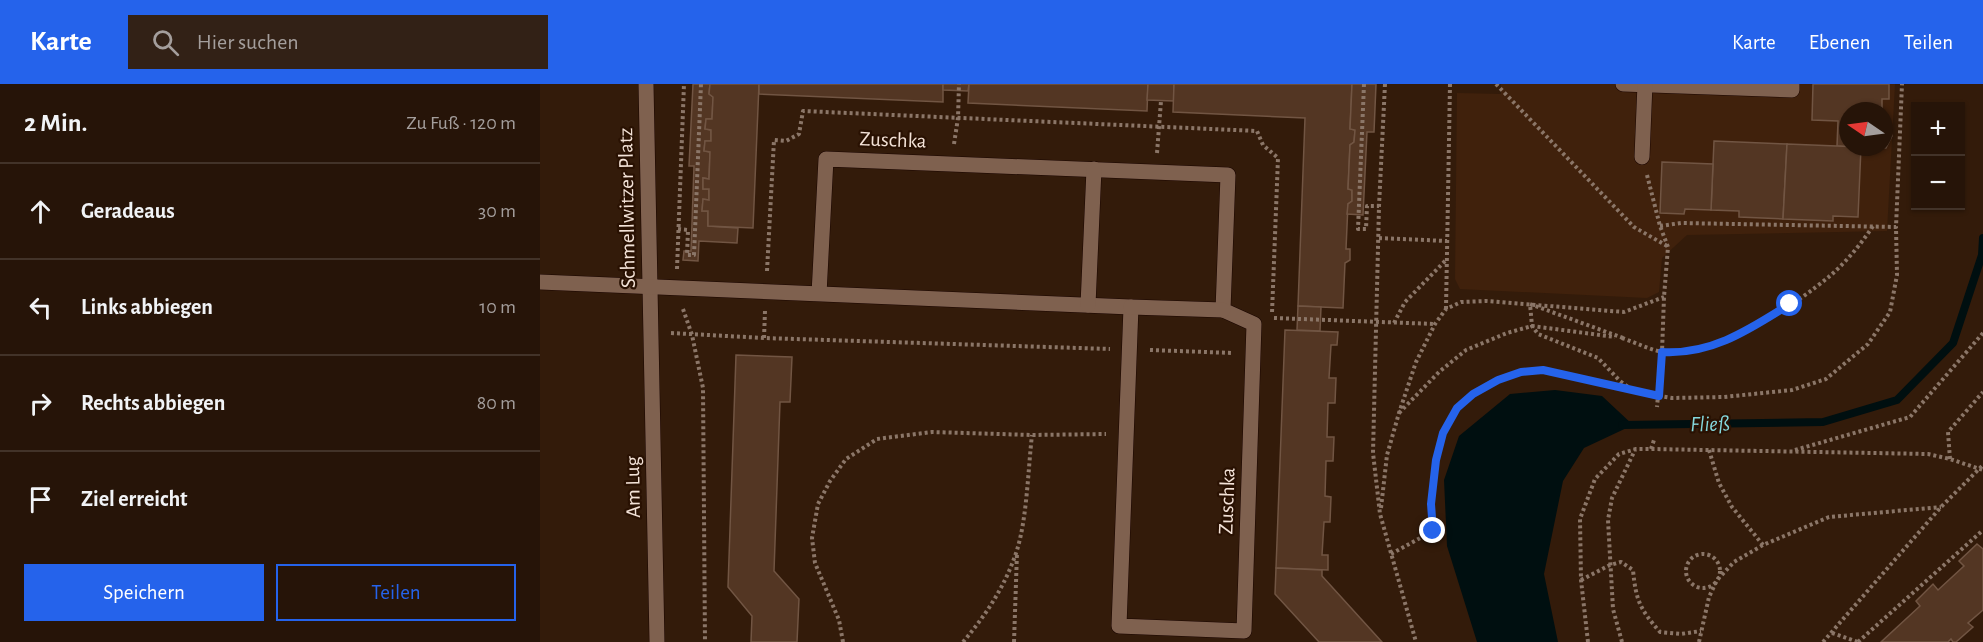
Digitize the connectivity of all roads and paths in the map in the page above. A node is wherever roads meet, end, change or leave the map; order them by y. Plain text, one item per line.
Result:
1 (646, 84) edge
2 (684, 84) edge
3 (701, 84) edge
4 (959, 84) edge
5 (1364, 84) edge
6 (1385, 84) edge
7 (1450, 84) edge
8 (1496, 84) edge
9 (1623, 84) edge
10 (1645, 84) edge
11 (1792, 84) edge
12 (1902, 84) edge
13 (1161, 100) dead end
14 (1642, 157) joint
15 (951, 164) junction
16 (1094, 169) junction
17 (1156, 172) junction
18 (1379, 206) junction
19 (1660, 226) junction
20 (1873, 226) junction
21 (1896, 227) junction
22 (678, 229) junction
23 (1378, 238) junction
24 (1447, 241) junction
25 (1668, 246) junction
26 (1447, 259) junction
27 (540, 282) edge
28 (650, 286) junction
29 (676, 288) junction
30 (819, 294) junction
31 (1664, 297) junction
32 (1530, 304) junction
33 (1088, 305) junction
34 (1131, 307) junction
35 (1446, 309) junction
36 (1223, 310) junction
37 (1271, 318) dead end
38 (1376, 322) junction
39 (1395, 323) junction
40 (1435, 324) junction
41 (1532, 326) junction
42 (650, 331) junction
43 (1983, 333) edge
44 (692, 334) junction
45 (1623, 339) junction
46 (1130, 350) junction
47 (1662, 352) junction
48 (1253, 354) junction
49 (1635, 392) junction
50 (1983, 392) edge
51 (1659, 396) junction
52 (1657, 407) dead end
53 (1399, 414) junction
54 (1110, 434) dead end
55 (1032, 435) junction
56 (1654, 440) dead end
57 (1636, 449) junction
58 (1651, 449) junction
59 (1709, 450) junction
60 (1791, 451) junction
61 (1950, 459) junction
62 (1982, 468) edge
63 (1941, 507) junction
64 (1380, 514) junction
65 (1983, 530) edge
66 (1763, 544) junction
67 (1017, 549) junction
68 (1391, 554) junction
69 (1610, 565) junction
70 (1581, 580) junction
71 (1717, 580) junction
72 (1701, 631) junction
73 (1832, 633) junction
74 (657, 642) edge
75 (705, 642) edge
76 (843, 642) edge
77 (963, 642) edge
78 (1014, 642) edge
79 (1416, 642) edge
80 (1588, 642) edge
81 (1622, 642) edge
82 (1699, 642) edge
83 (1823, 642) edge
84 (1858, 642) edge

1 - 28 street, Schmellwitzer Platz
2 - 22 path
3 - 22 path
4 - 15 path
5 - 18 path
6 - 18 path
7 - 24 path
8 - 25 path
9 - 10 street
10 - 11 street
10 - 14 street
12 - 21 path
13 - 17 path
14 - 19 path
15 - 16 street, Zuschka
15 - 30 street, Zuschka
16 - 17 street, Zuschka
16 - 33 street
17 - 36 street, Zuschka
18 - 23 path
19 - 20 path
19 - 25 path
20 - 21 path
20 - 47 path
21 - 51 path
22 - 29 path
23 - 24 path
23 - 38 path
24 - 26 path
25 - 31 path
26 - 35 path
26 - 39 path
27 - 28 street
28 - 29 street
28 - 42 street, Schmellwitzer Platz
29 - 30 street
29 - 44 path
30 - 33 street
31 - 32 path
31 - 47 path
32 - 35 path
32 - 41 path
32 - 45 path
33 - 34 street
34 - 36 street
34 - 46 street, Zuschka
35 - 40 path
36 - 48 street, Zuschka
37 - 38 path
38 - 39 path
38 - 64 path
39 - 40 path
40 - 53 path
41 - 45 path
41 - 49 path
41 - 53 path
42 - 44 path
42 - 74 street, Am Lug
43 - 60 path
44 - 46 path
44 - 75 path
45 - 47 path
46 - 48 path
46 - 48 street, Zuschka
47 - 51 path
49 - 51 path
49 - 68 path
50 - 61 path
51 - 52 path
53 - 64 path
54 - 55 path
55 - 67 path
55 - 76 path
56 - 58 path
57 - 58 path
57 - 69 path
57 - 70 path
58 - 59 path
59 - 60 path
59 - 66 path
60 - 61 path
61 - 62 path
62 - 63 path
63 - 66 path
63 - 73 path
64 - 68 path
65 - 84 path
66 - 71 path
67 - 77 path
67 - 78 path
68 - 79 path
69 - 70 path
69 - 72 path
69 - 81 path
70 - 80 path
71 - 71 path
71 - 72 path
72 - 82 path
73 - 83 path
73 - 84 path

